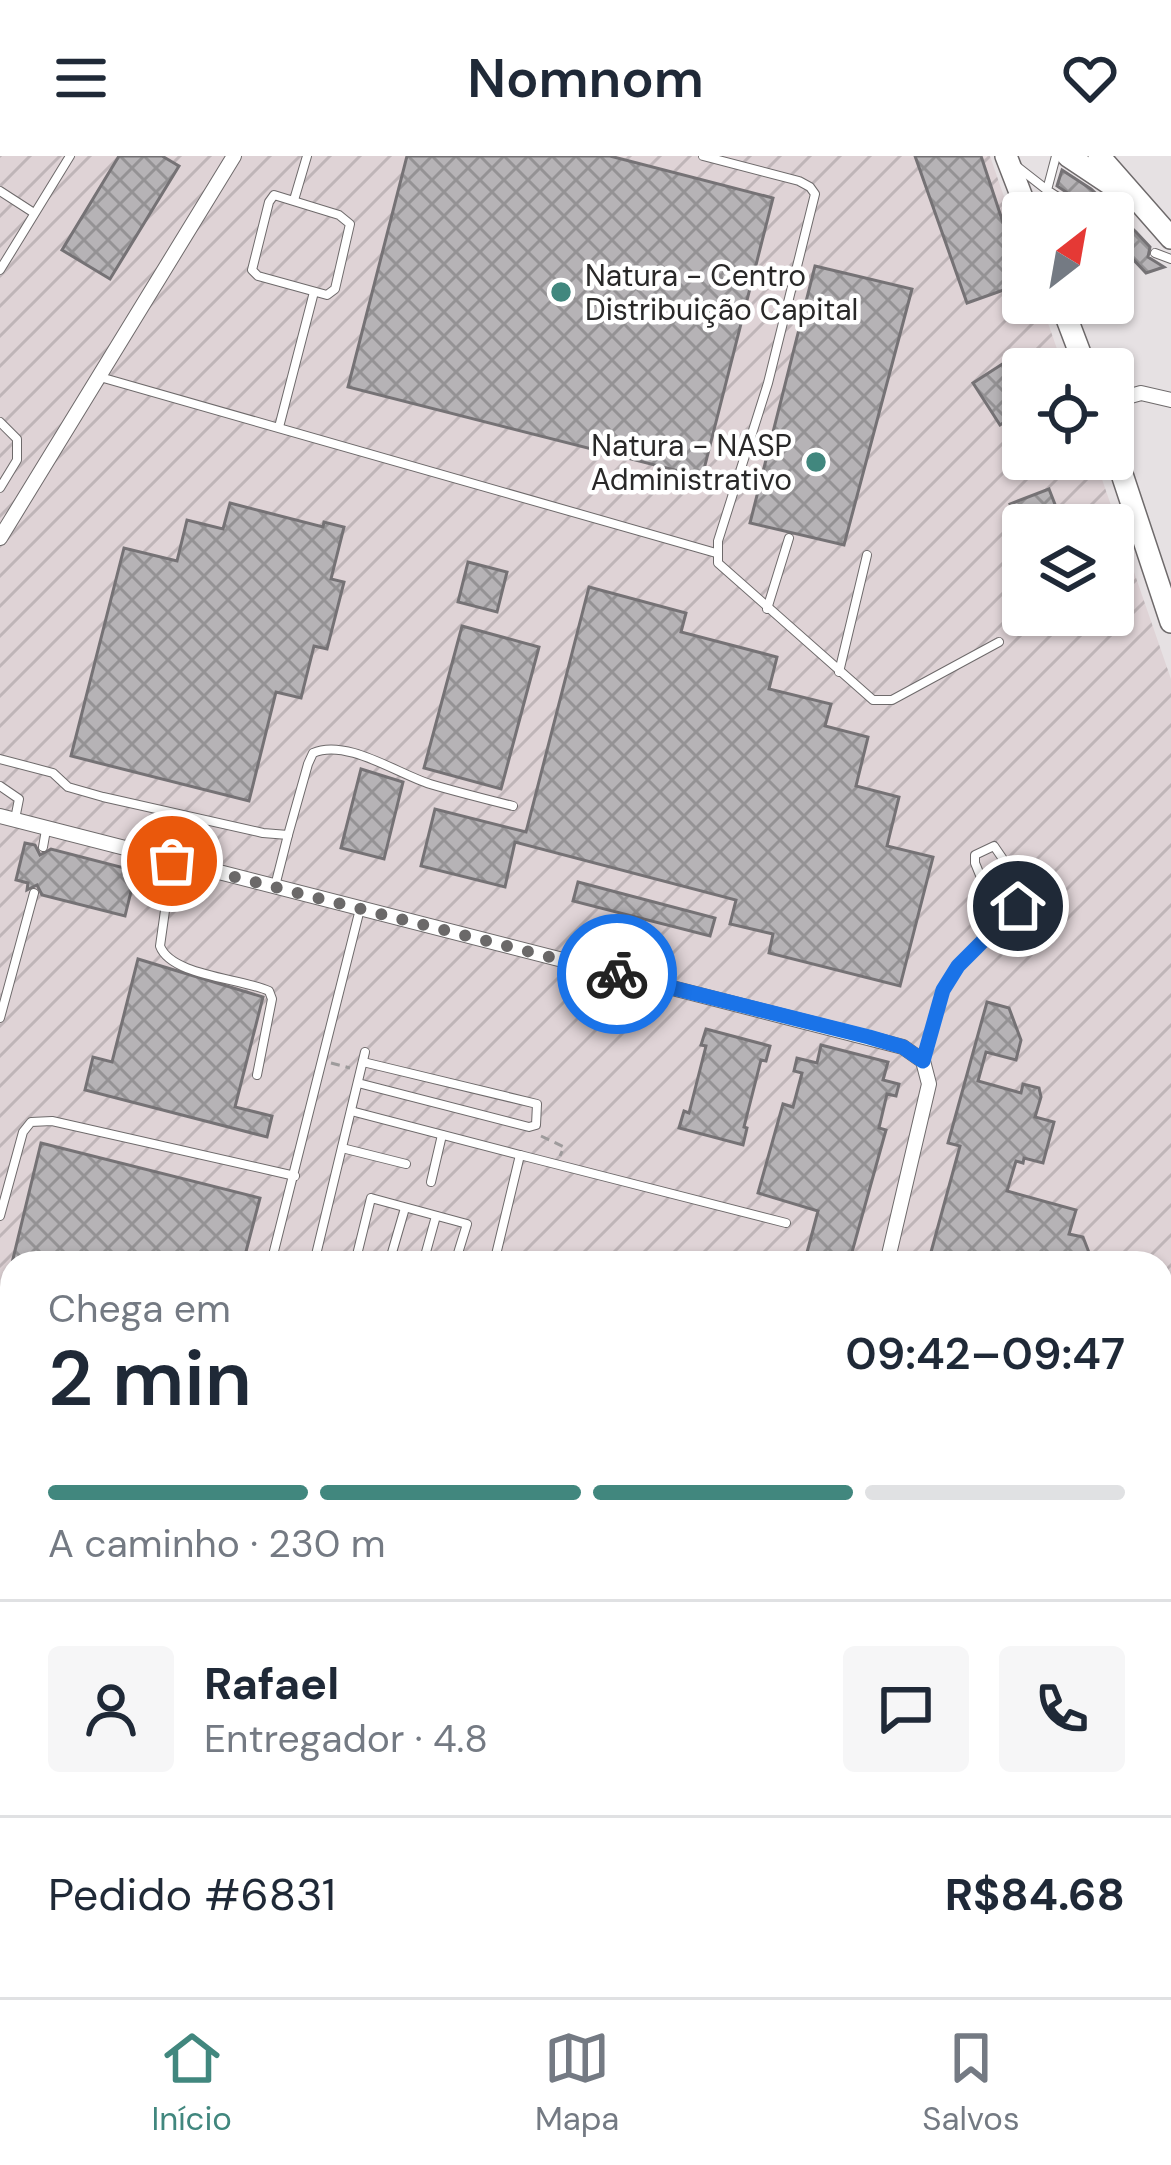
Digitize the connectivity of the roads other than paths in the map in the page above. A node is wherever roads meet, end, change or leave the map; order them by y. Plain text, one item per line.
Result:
1 (70, 156) edge
2 (234, 156) edge
3 (307, 156) edge
4 (703, 156) edge
5 (1056, 156) edge
6 (1068, 156) edge
7 (1099, 156) edge
8 (1008, 157) edge
9 (1047, 190) junction
10 (0, 191) edge
11 (1020, 192) edge
12 (1050, 192) edge
13 (294, 200) junction
14 (1139, 203) junction
15 (34, 213) junction
16 (1163, 245) edge
17 (1171, 259) edge
18 (0, 270) edge
19 (314, 292) junction
20 (99, 377) junction
21 (1134, 395) edge
22 (1171, 400) edge
23 (0, 422) edge
24 (279, 427) junction
25 (1124, 480) edge
26 (0, 488) edge
27 (0, 538) edge
28 (789, 538) dead end
29 (716, 553) junction
30 (867, 555) dead end
31 (767, 609) junction
32 (1171, 622) edge
33 (999, 642) dead end
34 (839, 672) junction
35 (0, 759) edge
36 (0, 786) edge
37 (513, 806) dead end
38 (8, 819) edge
39 (46, 829) junction
40 (288, 835) junction
41 (43, 847) dead end
42 (172, 861) junction
43 (275, 887) junction
44 (34, 893) dead end
45 (360, 909) junction
46 (1001, 926) junction
47 (0, 1018) edge
48 (923, 1061) junction
49 (257, 1075) dead end
50 (358, 1083) junction
51 (351, 1112) junction
52 (442, 1135) junction
53 (342, 1148) junction
54 (520, 1155) junction
55 (406, 1164) dead end
56 (295, 1176) junction
57 (431, 1182) dead end
58 (405, 1208) junction
59 (0, 1216) edge
60 (436, 1216) junction
61 (786, 1223) dead end
62 (274, 1251) edge
63 (317, 1251) edge
64 (358, 1251) edge
65 (392, 1251) edge
66 (426, 1251) edge
67 (458, 1251) edge
68 (497, 1251) edge
69 (890, 1251) edge

1 - 15 lane
2 - 20 street
3 - 13 lane
4 - 29 lane
5 - 9 lane
6 - 14 street
7 - 14 street
8 - 9 lane
8 - 11 street
9 - 12 lane
10 - 15 lane
13 - 19 lane
13 - 19 lane
14 - 16 street
15 - 18 lane
16 - 17 lane
19 - 24 lane
20 - 24 lane
20 - 27 street
21 - 22 street
23 - 26 lane
24 - 29 lane
25 - 32 street
28 - 31 lane
29 - 31 lane
30 - 34 lane
31 - 34 lane
33 - 34 lane
35 - 40 lane
36 - 38 lane
37 - 40 lane
38 - 39 street
39 - 41 lane
39 - 42 street
40 - 43 lane
42 - 43 street
42 - 49 lane
43 - 45 street
44 - 47 lane
45 - 48 street
45 - 56 lane
46 - 46 lane
46 - 48 lane
48 - 69 street
50 - 50 lane
50 - 51 lane
51 - 52 lane
51 - 53 lane
52 - 54 lane
52 - 57 lane
53 - 55 lane
53 - 63 lane
54 - 61 lane
54 - 68 lane
56 - 59 lane
56 - 62 lane
58 - 60 lane
58 - 64 lane
58 - 65 lane
60 - 66 lane
60 - 67 lane

